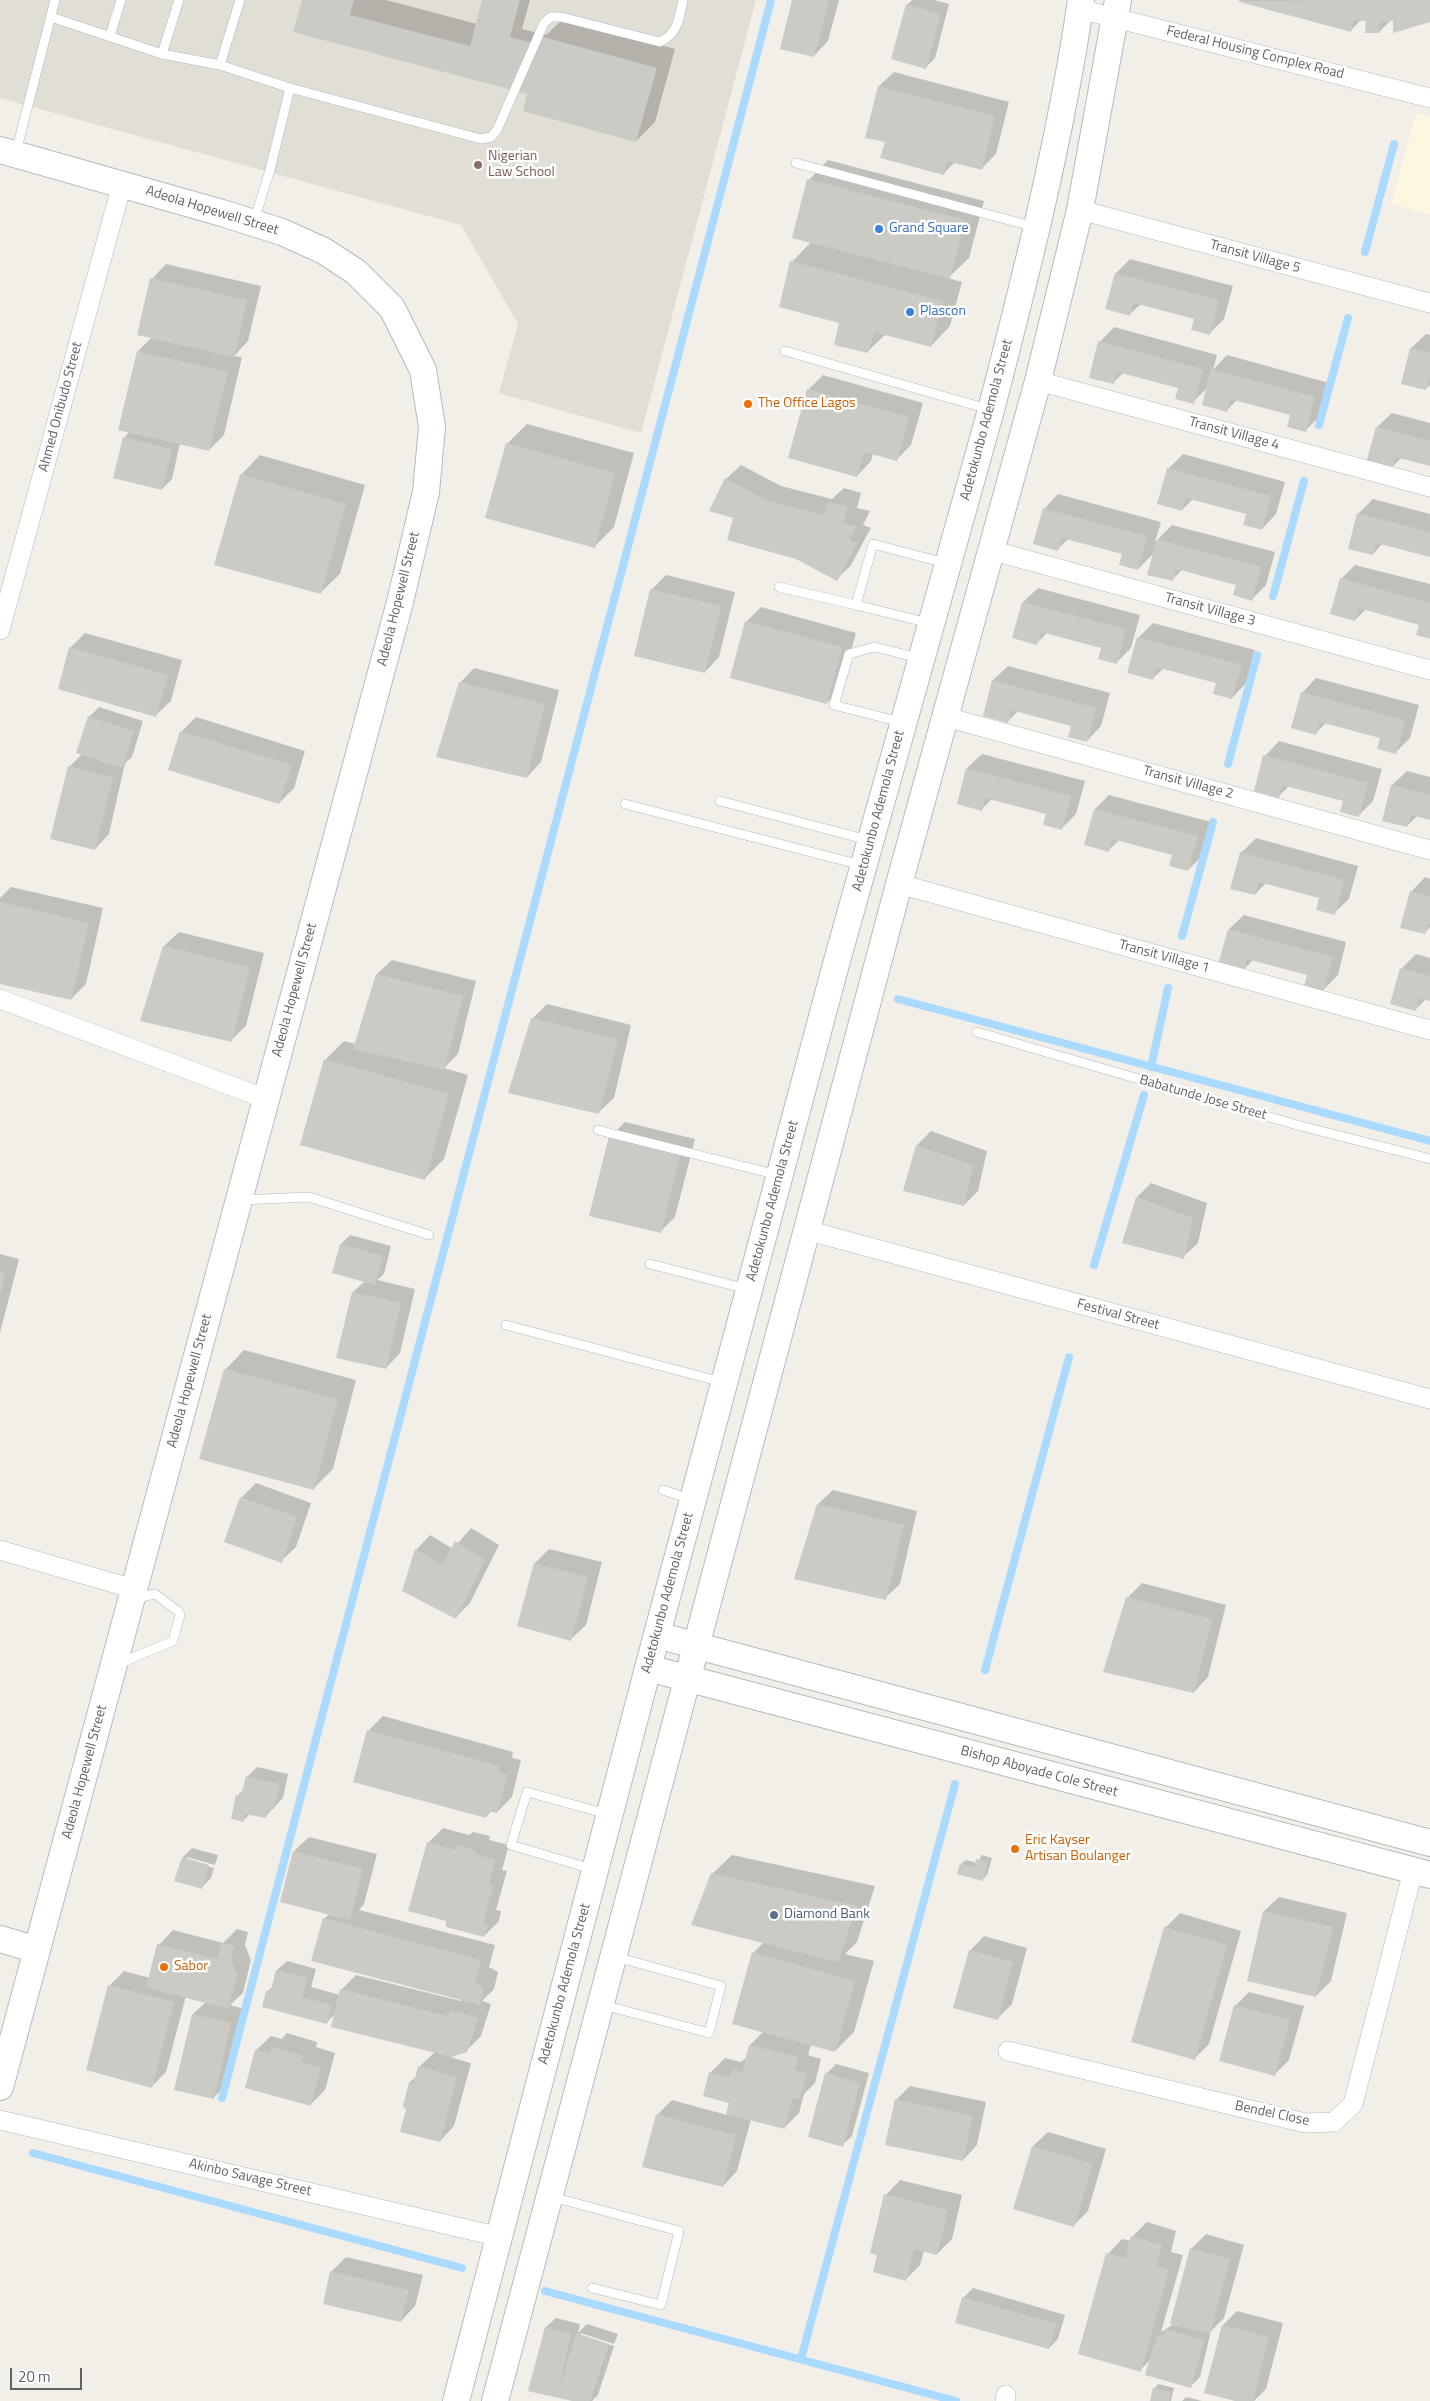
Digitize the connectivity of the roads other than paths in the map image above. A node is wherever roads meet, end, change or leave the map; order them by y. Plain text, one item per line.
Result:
1 (55, 0) edge
2 (121, 0) edge
3 (179, 0) edge
4 (240, 0) edge
5 (683, 0) edge
6 (1081, 5) edge
7 (1117, 9) edge
8 (51, 17) junction
9 (110, 36) junction
10 (162, 54) junction
11 (220, 65) junction
12 (290, 88) junction
13 (1430, 98) edge
14 (8, 152) edge
15 (796, 163) dead end
16 (122, 184) junction
17 (1080, 210) junction
18 (254, 222) junction
19 (1035, 227) junction
20 (1430, 303) edge
21 (785, 351) dead end
22 (1038, 381) junction
23 (991, 410) junction
24 (1430, 487) edge
25 (990, 550) junction
26 (948, 564) junction
27 (780, 587) dead end
28 (856, 605) junction
29 (932, 624) junction
30 (0, 630) edge
31 (922, 658) junction
32 (1430, 670) edge
33 (946, 717) junction
34 (904, 723) junction
35 (720, 802) dead end
36 (626, 804) dead end
37 (871, 841) junction
38 (1430, 850) edge
39 (864, 866) junction
40 (899, 884) junction
41 (0, 999) edge
42 (1430, 1030) edge
43 (977, 1032) dead end
44 (266, 1099) junction
45 (598, 1130) dead end
46 (1430, 1159) edge
47 (780, 1175) junction
48 (238, 1200) junction
49 (806, 1230) junction
50 (429, 1235) dead end
51 (650, 1264) dead end
52 (749, 1290) junction
53 (506, 1325) dead end
54 (724, 1383) junction
55 (1430, 1399) edge
56 (663, 1490) dead end
57 (693, 1499) junction
58 (0, 1550) edge
59 (132, 1594) junction
60 (657, 1636) junction
61 (696, 1646) junction
62 (113, 1665) junction
63 (648, 1668) junction
64 (687, 1679) junction
65 (610, 1815) junction
66 (1430, 1843) edge
67 (595, 1870) junction
68 (1422, 1873) edge
69 (0, 1939) edge
70 (37, 1950) junction
71 (613, 1956) junction
72 (600, 2004) junction
73 (1008, 2051) dead end
74 (0, 2087) edge
75 (0, 2120) edge
76 (549, 2196) junction
77 (500, 2237) junction
78 (592, 2288) dead end
79 (456, 2401) edge
80 (495, 2401) edge

1 - 8 lane
2 - 9 lane
3 - 10 lane
4 - 11 lane
5 - 12 lane
6 - 7 street, Federal Housing Complex Road
6 - 19 main road, Adetokunbo Ademola Street
7 - 13 street, Federal Housing Complex Road
7 - 17 main road
8 - 9 lane
8 - 14 lane
9 - 10 lane
10 - 11 lane
11 - 12 lane
12 - 18 lane
14 - 16 main road, Adeola Hopewell Street
15 - 19 lane
16 - 18 main road, Adeola Hopewell Street
16 - 30 street, Ahmed Onibudo Street
17 - 20 street, Transit Village 5
17 - 22 main road
18 - 44 main road, Adeola Hopewell Street
19 - 23 main road, Adetokunbo Ademola Street
21 - 23 lane
22 - 24 street, Transit Village 4
22 - 25 main road
23 - 26 main road, Adetokunbo Ademola Street
25 - 32 street, Transit Village 3
25 - 33 main road
26 - 28 lane
26 - 29 main road, Adetokunbo Ademola Street
27 - 28 lane
28 - 29 lane
29 - 31 main road, Adetokunbo Ademola Street
31 - 34 main road, Adetokunbo Ademola Street
31 - 34 lane
33 - 38 street, Transit Village 2
33 - 40 main road
34 - 37 main road, Adetokunbo Ademola Street
35 - 37 lane
36 - 39 lane
37 - 39 main road, Adetokunbo Ademola Street
39 - 47 main road, Adetokunbo Ademola Street
40 - 42 street, Transit Village 1
40 - 49 main road
41 - 44 street
43 - 46 lane, Babatunde Jose Street
44 - 48 main road, Adeola Hopewell Street
45 - 47 lane
47 - 52 main road, Adetokunbo Ademola Street
48 - 50 lane
48 - 59 main road, Adeola Hopewell Street
49 - 55 street, Festival Street
49 - 61 main road
51 - 52 lane
52 - 54 main road, Adetokunbo Ademola Street
53 - 54 lane
54 - 57 main road, Adetokunbo Ademola Street
56 - 57 lane
57 - 60 main road, Adetokunbo Ademola Street
58 - 59 street
59 - 62 main road, Adeola Hopewell Street
59 - 62 lane
60 - 61 main road
60 - 63 main road, Adetokunbo Ademola Street
61 - 64 main road
61 - 66 main road
62 - 70 main road, Adeola Hopewell Street
63 - 64 main road, Bishop Aboyade Cole Street
63 - 65 main road, Adetokunbo Ademola Street
64 - 68 main road, Bishop Aboyade Cole Street
64 - 71 main road
65 - 67 main road, Adetokunbo Ademola Street
65 - 67 lane
67 - 77 main road, Adetokunbo Ademola Street
68 - 73 street, Bendel Close
69 - 70 main road
70 - 74 main road, Adeola Hopewell Street
71 - 72 main road
71 - 72 lane
72 - 76 main road
75 - 77 street, Akinbo Savage Street
76 - 78 lane
76 - 80 main road
77 - 79 main road, Adetokunbo Ademola Street

